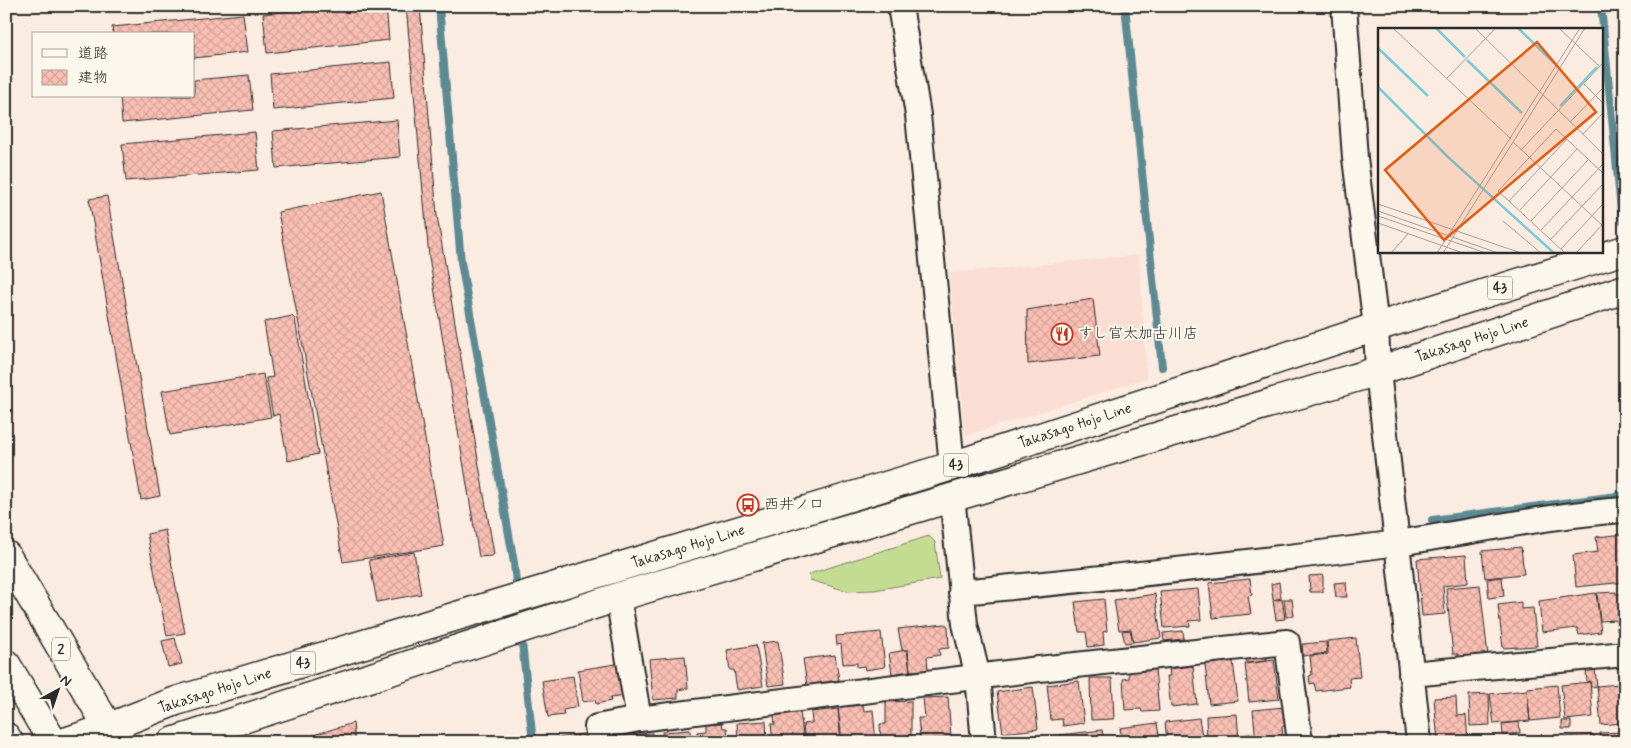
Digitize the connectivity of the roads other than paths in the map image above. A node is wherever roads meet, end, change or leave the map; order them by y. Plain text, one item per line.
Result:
1 (900, 6) edge
2 (1344, 6) edge
3 (1625, 250) edge
4 (1625, 289) edge
5 (1376, 327) junction
6 (1378, 371) junction
7 (952, 466) junction
8 (952, 496) junction
9 (1625, 510) edge
10 (1398, 542) junction
11 (6, 555) edge
12 (6, 585) edge
13 (961, 592) junction
14 (618, 597) junction
15 (1625, 654) edge
16 (6, 664) edge
17 (1411, 674) junction
18 (978, 677) junction
19 (638, 719) junction
20 (47, 732) edge
21 (112, 735) edge
22 (6, 737) edge
23 (9, 742) edge
24 (65, 742) edge
25 (172, 742) edge
26 (600, 742) edge
27 (984, 742) edge
28 (1300, 742) edge
29 (1419, 742) edge

1 - 7 street
2 - 5 street
3 - 5 main road, Takasago Hojo Line / 43
4 - 6 main road, Takasago Hojo Line / 43
5 - 6 street
5 - 7 main road, Takasago Hojo Line / 43
6 - 8 main road, Takasago Hojo Line / 43
6 - 10 street
7 - 21 main road, Takasago Hojo Line / 43
8 - 13 street
8 - 14 main road, Takasago Hojo Line / 43
9 - 10 street
10 - 13 street
10 - 17 street
11 - 21 main road, 2
12 - 21 main road
13 - 18 street
14 - 19 street
14 - 25 main road, Takasago Hojo Line / 43
15 - 17 street
16 - 20 main road
17 - 29 street
18 - 19 street
18 - 27 street
18 - 28 street
19 - 26 street
21 - 24 main road, Takasago Hojo Line / 43
22 - 23 main road

